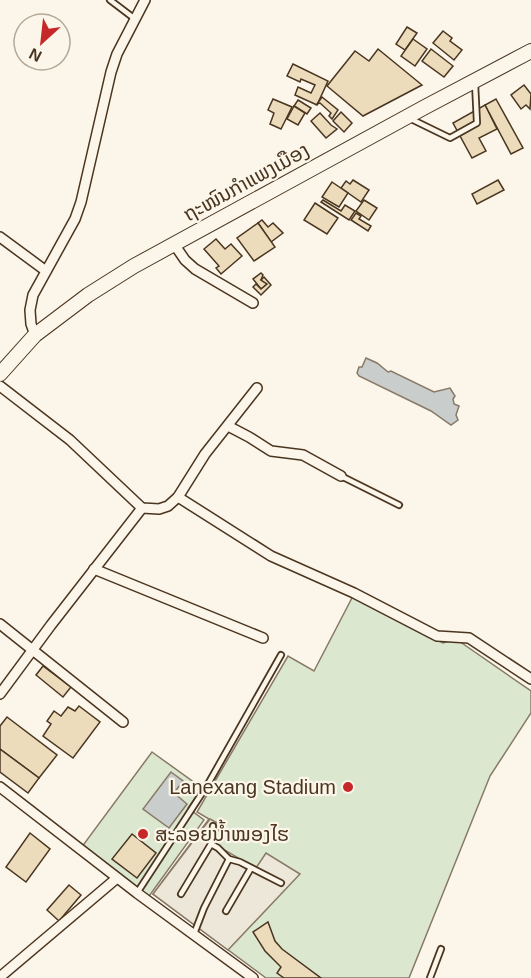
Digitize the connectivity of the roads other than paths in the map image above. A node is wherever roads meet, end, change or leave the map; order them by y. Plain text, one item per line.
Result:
1 (110, 0) edge
2 (145, 0) edge
3 (135, 19) junction
4 (531, 51) edge
5 (475, 80) junction
6 (407, 116) junction
7 (0, 237) edge
8 (174, 244) junction
9 (46, 271) junction
10 (253, 303) dead end
11 (35, 335) junction
12 (0, 374) edge
13 (0, 386) edge
14 (257, 388) dead end
15 (228, 426) junction
16 (341, 476) joint
17 (178, 497) junction
18 (399, 505) dead end
19 (142, 508) junction
20 (94, 569) junction
21 (0, 624) edge
22 (263, 638) dead end
23 (33, 649) junction
24 (281, 654) dead end
25 (531, 679) edge
26 (0, 693) edge
27 (123, 722) dead end
28 (2, 792) edge
29 (213, 826) dead end
30 (211, 844) junction
31 (229, 859) junction
32 (251, 868) junction
33 (117, 878) junction
34 (281, 883) dead end
35 (136, 892) junction
36 (181, 894) dead end
37 (226, 911) dead end
38 (194, 934) junction
39 (441, 949) dead end
40 (0, 976) edge
41 (253, 978) edge
42 (430, 978) edge

1 - 3 lane
2 - 3 street
3 - 9 street
4 - 5 main road, ຖະໜົນກຳແພງເມືອງ
5 - 6 main road, ຖະໜົນກຳແພງເມືອງ
5 - 6 lane
6 - 8 main road, ຖະໜົນກຳແພງເມືອງ
7 - 9 street
8 - 10 street
8 - 11 main road, ຖະໜົນກຳແພງເມືອງ
9 - 11 street
11 - 12 main road, ຖະໜົນກຳແພງເມືອງ
13 - 19 street
14 - 15 street
15 - 16 street
15 - 17 street
16 - 18 lane
17 - 19 street
17 - 25 street
19 - 20 street
20 - 22 street
20 - 23 street
21 - 23 street
23 - 26 street
23 - 27 street
24 - 35 lane
28 - 33 street
29 - 30 lane
30 - 31 lane
30 - 36 lane
31 - 32 lane
31 - 38 lane
32 - 34 lane
32 - 37 lane
33 - 35 street
33 - 40 street
35 - 38 street
38 - 41 street
39 - 42 lane

